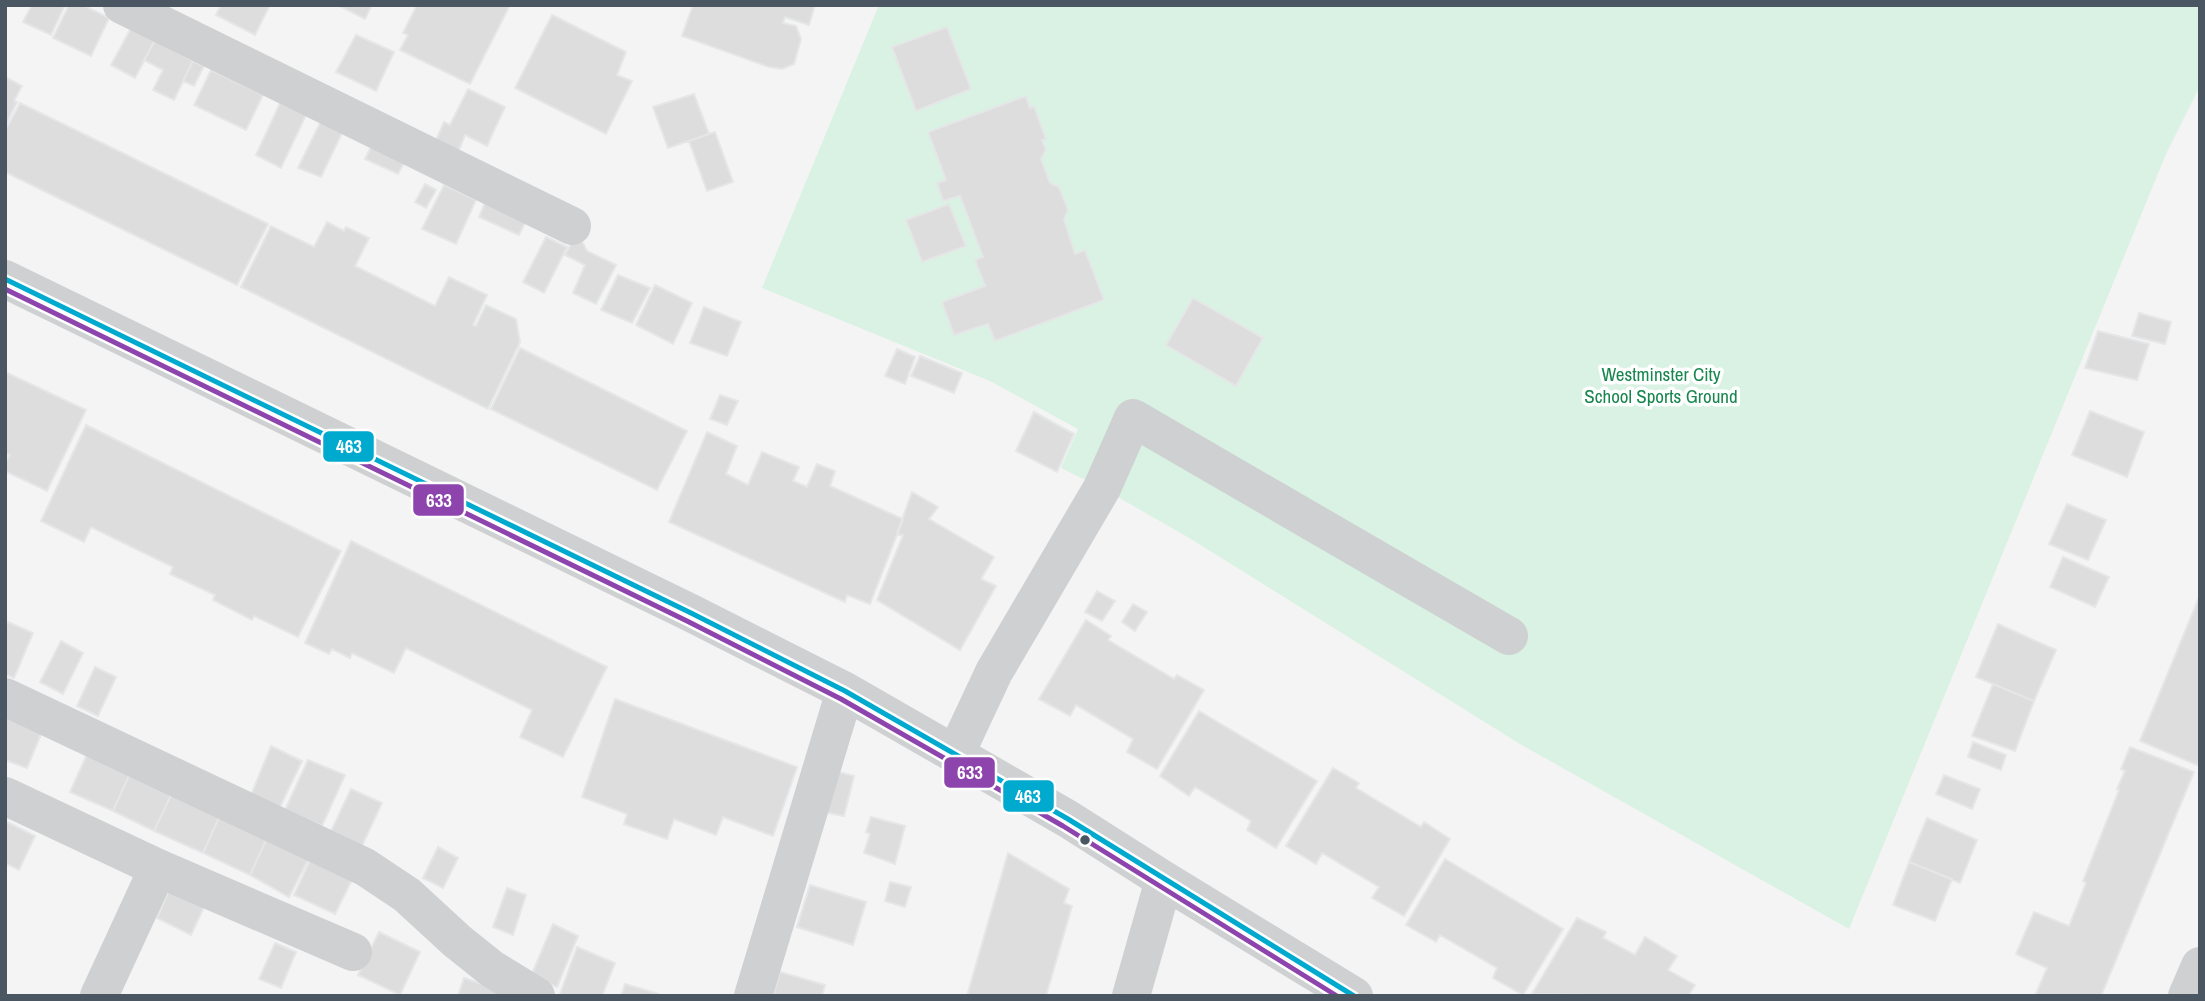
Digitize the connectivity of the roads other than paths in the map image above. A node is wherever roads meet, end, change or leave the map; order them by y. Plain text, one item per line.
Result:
1 (122, 5) edge
2 (572, 226) dead end
3 (5, 279) edge
4 (1509, 636) dead end
5 (845, 691) junction
6 (5, 697) edge
7 (957, 753) junction
8 (5, 796) edge
9 (158, 868) junction
10 (1164, 880) junction
11 (353, 952) dead end
12 (2200, 966) edge
13 (99, 996) edge
14 (536, 996) edge
15 (753, 996) edge
16 (1131, 996) edge
17 (1354, 996) edge
18 (2188, 996) edge

1 - 2 street
3 - 5 street
4 - 7 street
5 - 7 street
5 - 15 street
6 - 14 street
7 - 10 street
8 - 9 street
9 - 11 street
9 - 13 street
10 - 16 street
10 - 17 street
12 - 18 street

